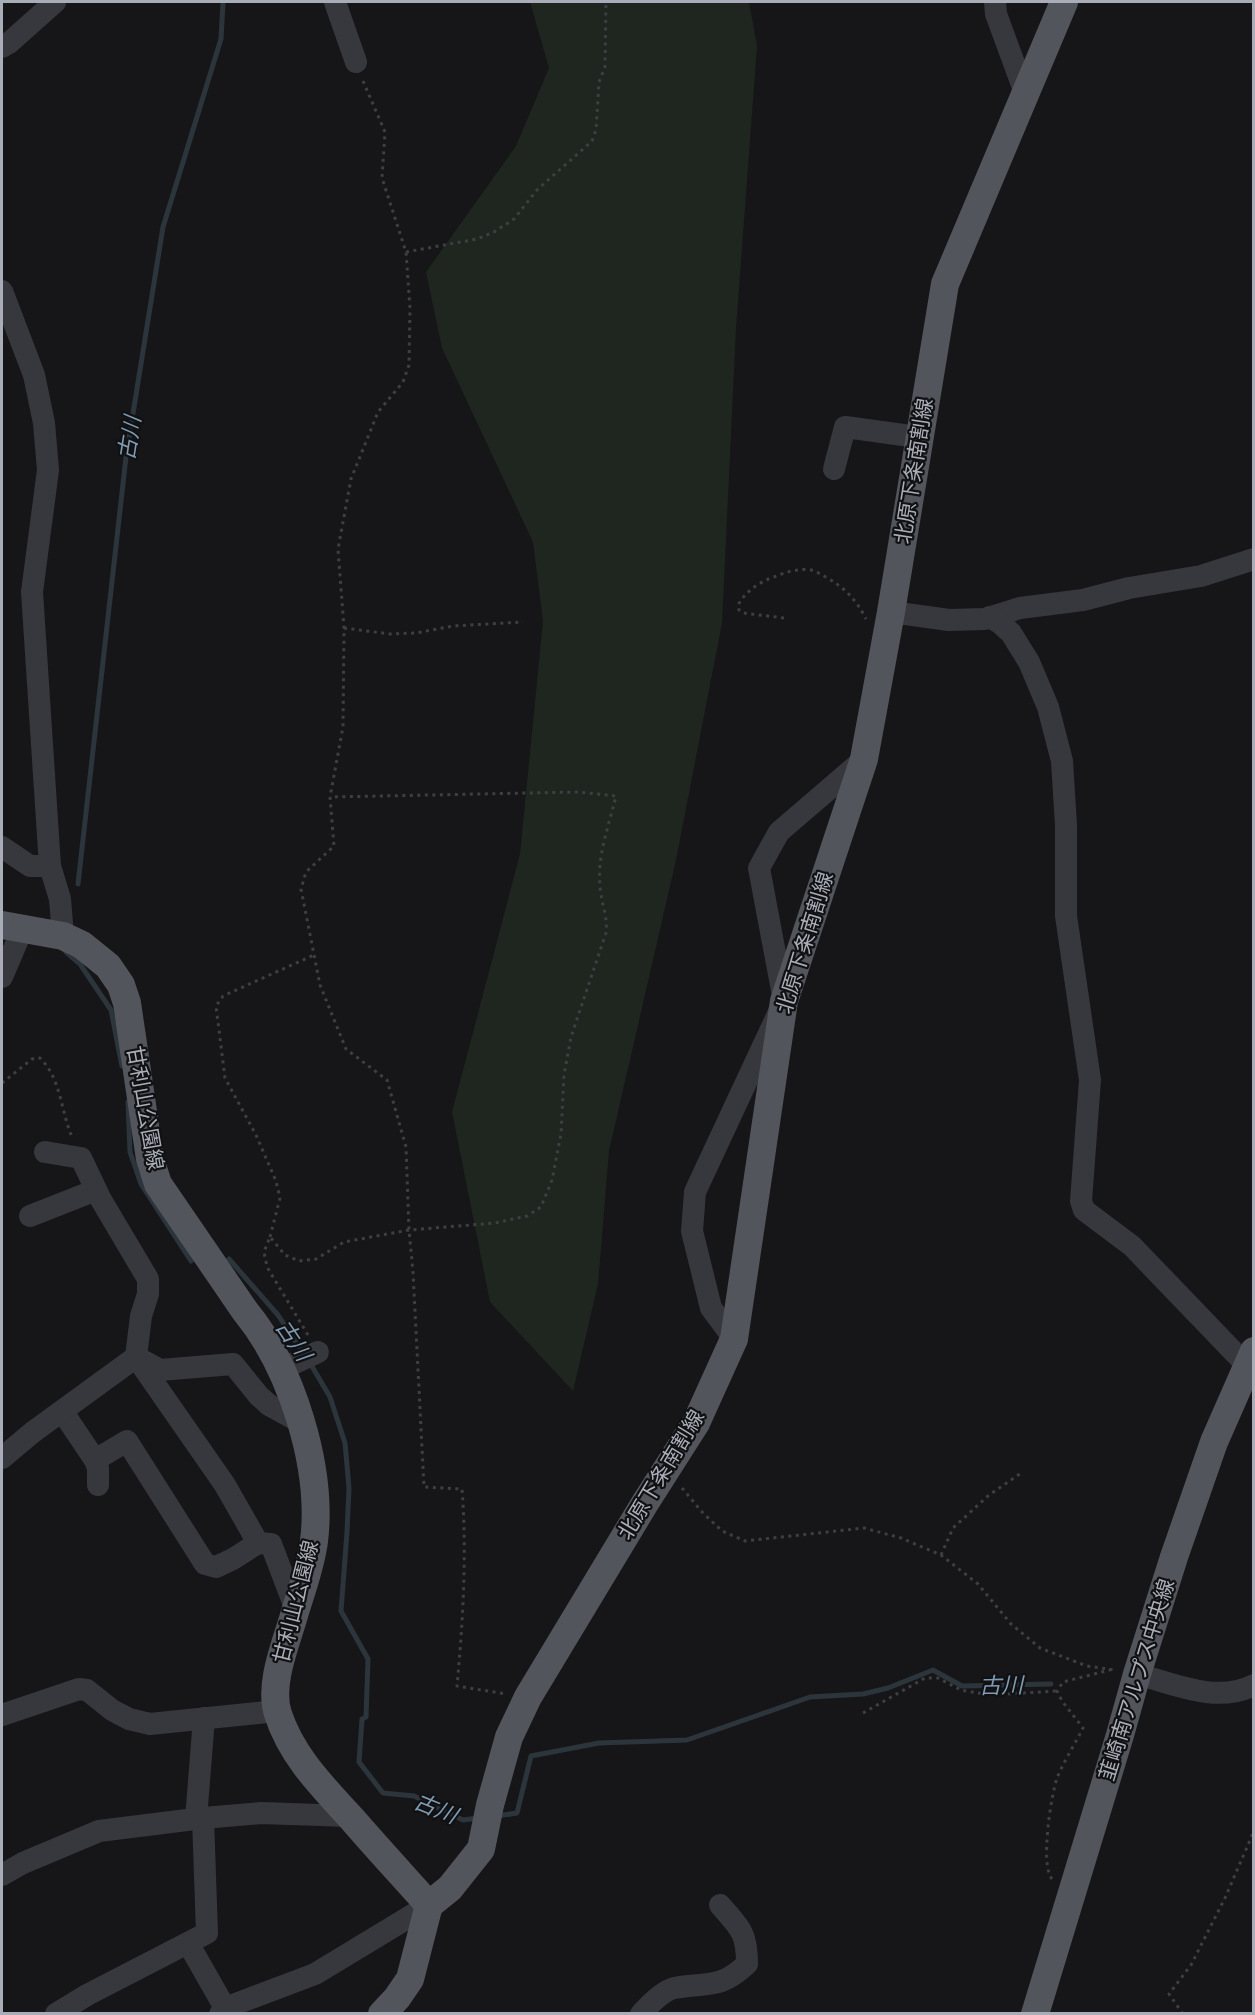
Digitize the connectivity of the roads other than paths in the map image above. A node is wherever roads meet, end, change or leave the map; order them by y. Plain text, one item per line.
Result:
1 (55, 2) edge
2 (335, 2) edge
3 (995, 2) edge
4 (1064, 2) edge
5 (2, 47) edge
6 (356, 62) road end
7 (1025, 93) junction
8 (2, 291) edge
9 (918, 437) junction
10 (834, 469) dead end
11 (1254, 559) edge
12 (879, 616) junction
13 (990, 617) junction
14 (864, 759) junction
15 (2, 847) edge
16 (50, 866) junction
17 (12, 928) edge
18 (63, 936) junction
19 (2, 977) edge
20 (784, 1001) junction
21 (45, 1152) dead end
22 (96, 1190) junction
23 (30, 1216) dead end
24 (734, 1339) junction
25 (318, 1352) road end
26 (136, 1357) junction
27 (1251, 1363) edge
28 (289, 1366) junction
29 (62, 1411) junction
30 (300, 1422) junction
31 (2, 1458) edge
32 (95, 1460) junction
33 (98, 1485) dead end
34 (258, 1543) junction
35 (296, 1610) junction
36 (1124, 1672) junction
37 (1254, 1685) edge
38 (277, 1711) junction
39 (2, 1715) edge
40 (204, 1718) junction
41 (350, 1816) junction
42 (199, 1819) junction
43 (2, 1875) edge
44 (429, 1905) junction
45 (720, 1905) dead end
46 (188, 1943) junction
47 (223, 2011) edge
48 (56, 2013) edge
49 (382, 2013) edge
50 (641, 2013) edge
51 (1035, 2013) edge

1 - 5 street
2 - 6 street
3 - 7 street
4 - 7 main road, 北原下条南割線
7 - 9 main road, 北原下条南割線
8 - 16 street
9 - 10 street
9 - 12 main road, 北原下条南割線
11 - 13 street
12 - 13 street
12 - 14 main road, 北原下条南割線
13 - 27 street
14 - 20 main road, 北原下条南割線
14 - 20 street
15 - 16 street
16 - 18 street
17 - 18 main road, 甘利山公園線
17 - 19 street
18 - 28 main road, 甘利山公園線
20 - 24 main road, 北原下条南割線
20 - 24 street
21 - 22 street
22 - 23 street
22 - 26 street
24 - 44 main road, 北原下条南割線
25 - 28 street
26 - 29 street
26 - 30 street
26 - 34 street
27 - 36 main road, 韮崎南アルプス中央線
28 - 30 main road, 甘利山公園線
29 - 31 street
29 - 32 street
30 - 35 main road, 甘利山公園線
32 - 33 street
32 - 34 street
34 - 35 street
35 - 38 main road, 甘利山公園線
36 - 37 street
36 - 51 main road, 韮崎南アルプス中央線
38 - 40 street
38 - 41 main road, 甘利山公園線
39 - 40 street
40 - 42 street
41 - 42 street
41 - 44 main road, 甘利山公園線
42 - 43 street
42 - 46 street
44 - 47 street
44 - 49 main road
45 - 50 street
46 - 47 street
46 - 48 street

